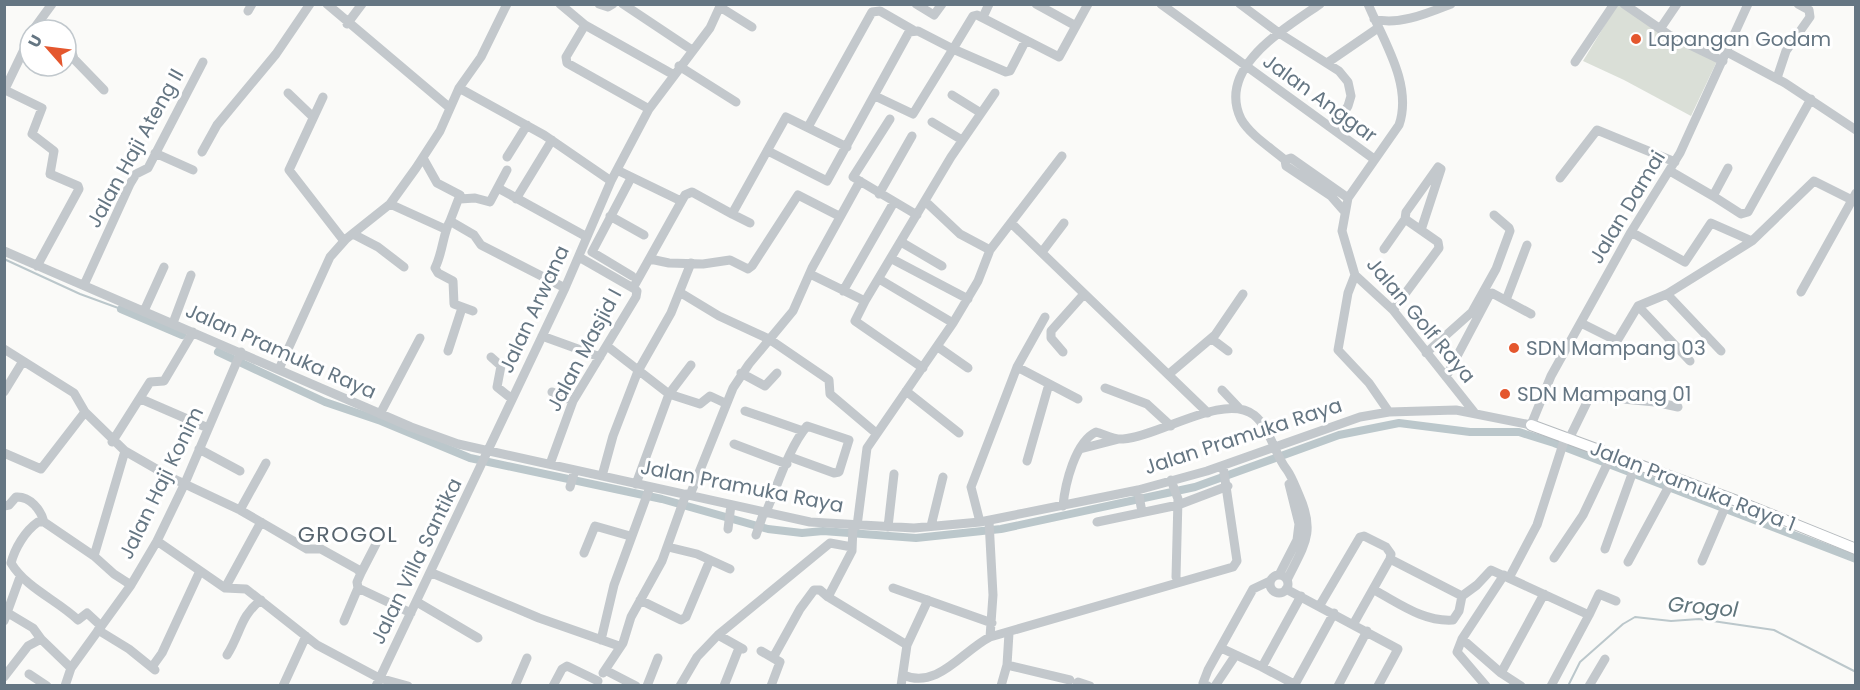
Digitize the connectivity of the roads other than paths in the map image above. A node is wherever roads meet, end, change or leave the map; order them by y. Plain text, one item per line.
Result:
1 (52, 4) edge
2 (310, 4) edge
3 (327, 4) edge
4 (362, 4) edge
5 (507, 4) edge
6 (560, 4) edge
7 (599, 4) edge
8 (613, 4) edge
9 (623, 4) edge
10 (708, 4) edge
11 (916, 4) edge
12 (942, 4) edge
13 (989, 4) edge
14 (1036, 4) edge
15 (1088, 4) edge
16 (1161, 4) edge
17 (1240, 4) edge
18 (1320, 4) edge
19 (1368, 4) edge
20 (1451, 4) edge
21 (1614, 4) edge
22 (1624, 4) edge
23 (1677, 4) edge
24 (1748, 4) edge
25 (1798, 4) edge
26 (719, 7) edge
27 (983, 17) junction
28 (42, 18) edge
29 (1376, 23) junction
30 (347, 24) junction
31 (585, 25) junction
32 (1077, 26) junction
33 (752, 27) dead end
34 (1660, 29) junction
35 (913, 30) junction
36 (1279, 33) junction
37 (1026, 40) junction
38 (953, 48) junction
39 (692, 50) junction
40 (1727, 52) junction
41 (1723, 61) junction
42 (18, 62) edge
43 (203, 62) dead end
44 (1575, 62) dead end
45 (78, 63) edge
46 (1327, 63) junction
47 (680, 66) junction
48 (1245, 67) junction
49 (674, 75) junction
50 (1777, 78) junction
51 (459, 88) junction
52 (5, 90) edge
53 (104, 90) dead end
54 (288, 93) dead end
55 (995, 93) dead end
56 (952, 95) dead end
57 (875, 96) junction
58 (323, 97) dead end
59 (1811, 99) junction
60 (736, 102) dead end
61 (450, 108) junction
62 (649, 110) junction
63 (981, 113) junction
64 (314, 117) junction
65 (890, 119) dead end
66 (932, 122) dead end
67 (527, 125) junction
68 (808, 127) junction
69 (1333, 129) junction
70 (1856, 130) edge
71 (912, 136) dead end
72 (552, 140) junction
73 (962, 140) junction
74 (847, 147) junction
75 (768, 151) junction
76 (202, 152) dead end
77 (155, 153) junction
78 (1062, 156) dead end
79 (507, 157) dead end
80 (423, 158) junction
81 (1374, 159) junction
82 (1285, 160) junction
83 (1672, 166) junction
84 (1728, 168) dead end
85 (193, 170) dead end
86 (507, 170) dead end
87 (617, 170) junction
88 (631, 178) junction
89 (1560, 178) dead end
90 (611, 181) junction
91 (860, 181) junction
92 (498, 188) junction
93 (879, 194) junction
94 (1713, 196) junction
95 (1854, 196) edge
96 (1348, 198) junction
97 (460, 199) junction
98 (516, 199) junction
99 (681, 201) junction
100 (894, 202) junction
101 (926, 202) junction
102 (390, 204) junction
103 (1345, 212) junction
104 (732, 214) junction
105 (917, 215) junction
106 (1494, 215) dead end
107 (610, 216) junction
108 (839, 216) junction
109 (1405, 219) junction
110 (750, 223) dead end
111 (1011, 223) junction
112 (1064, 224) dead end
113 (448, 225) junction
114 (1420, 230) junction
115 (1631, 232) junction
116 (353, 234) junction
117 (644, 235) dead end
118 (587, 237) junction
119 (344, 241) junction
120 (1752, 241) junction
121 (901, 242) junction
122 (1527, 245) dead end
123 (1384, 249) dead end
124 (990, 250) junction
125 (1042, 252) junction
126 (8, 256) edge
127 (579, 257) junction
128 (650, 259) junction
129 (892, 259) junction
130 (691, 263) junction
131 (37, 266) junction
132 (942, 266) dead end
133 (164, 267) dead end
134 (404, 267) dead end
135 (810, 274) junction
136 (191, 275) dead end
137 (1355, 275) junction
138 (632, 276) dead end
139 (879, 279) junction
140 (84, 285) junction
141 (565, 288) junction
142 (633, 288) junction
143 (843, 291) junction
144 (1800, 292) dead end
145 (681, 293) junction
146 (1084, 294) junction
147 (1243, 294) dead end
148 (1667, 294) junction
149 (968, 299) junction
150 (1506, 300) junction
151 (865, 301) junction
152 (1638, 306) junction
153 (462, 308) junction
154 (144, 310) junction
155 (1393, 310) junction
156 (473, 311) dead end
157 (1531, 314) dead end
158 (1046, 316) dead end
159 (173, 323) junction
160 (953, 323) junction
161 (1581, 323) junction
162 (193, 332) junction
163 (542, 336) junction
164 (420, 338) dead end
165 (769, 339) junction
166 (1212, 339) junction
167 (607, 346) junction
168 (938, 346) junction
169 (4, 349) edge
170 (448, 351) dead end
171 (1228, 351) dead end
172 (1721, 351) dead end
173 (1064, 352) dead end
174 (240, 353) junction
175 (1426, 353) junction
176 (491, 357) dead end
177 (600, 357) junction
178 (23, 361) junction
179 (1690, 361) dead end
180 (691, 365) dead end
181 (1017, 367) junction
182 (923, 368) junction
183 (968, 368) dead end
184 (279, 369) junction
185 (638, 371) junction
186 (741, 373) junction
187 (777, 373) dead end
188 (1168, 374) junction
189 (1446, 377) junction
190 (1049, 384) junction
191 (1105, 388) dead end
192 (1222, 390) dead end
193 (4, 392) edge
194 (552, 392) dead end
195 (906, 392) junction
196 (669, 394) junction
197 (141, 399) junction
198 (512, 399) junction
199 (1078, 399) dead end
200 (573, 401) junction
201 (725, 403) junction
202 (1678, 407) dead end
203 (1239, 408) junction
204 (745, 411) dead end
205 (85, 412) junction
206 (1389, 412) junction
207 (1474, 412) junction
208 (1208, 413) junction
209 (380, 414) junction
210 (1530, 425) junction
211 (1171, 426) junction
212 (208, 428) junction
213 (802, 431) junction
214 (876, 433) junction
215 (959, 433) dead end
216 (112, 441) junction
217 (1566, 442) junction
218 (734, 444) dead end
219 (199, 449) junction
220 (125, 452) junction
221 (4, 453) edge
222 (487, 455) junction
223 (1280, 458) junction
224 (1609, 459) junction
225 (1027, 460) dead end
226 (788, 461) junction
227 (266, 463) dead end
228 (550, 464) junction
229 (1224, 469) junction
230 (1634, 469) junction
231 (240, 471) dead end
232 (894, 474) dead end
233 (602, 476) junction
234 (943, 477) dead end
235 (185, 483) junction
236 (1172, 483) junction
237 (636, 484) junction
238 (1228, 484) junction
239 (1671, 484) junction
240 (649, 489) junction
241 (687, 496) junction
242 (1140, 501) junction
243 (1178, 502) junction
244 (1727, 505) junction
245 (4, 506) edge
246 (1063, 506) junction
247 (240, 510) junction
248 (731, 511) junction
249 (44, 522) junction
250 (261, 522) junction
251 (761, 522) junction
252 (1098, 522) dead end
253 (986, 523) junction
254 (931, 526) junction
255 (854, 527) junction
256 (888, 527) junction
257 (728, 529) dead end
258 (630, 536) junction
259 (156, 541) junction
260 (376, 544) dead end
261 (852, 545) junction
262 (668, 547) junction
263 (1605, 549) dead end
264 (1856, 549) edge
265 (584, 554) dead end
266 (94, 556) junction
267 (1554, 558) dead end
268 (1390, 559) junction
269 (710, 560) junction
270 (1702, 561) dead end
271 (1628, 562) dead end
272 (8, 563) edge
273 (730, 569) dead end
274 (200, 571) junction
275 (361, 573) junction
276 (432, 573) junction
277 (20, 577) junction
278 (1176, 577) dead end
279 (1507, 577) junction
280 (1270, 581) junction
281 (1284, 581) junction
282 (131, 585) junction
283 (225, 588) junction
284 (358, 588) junction
285 (893, 588) dead end
286 (1374, 590) junction
287 (1544, 594) junction
288 (1301, 596) junction
289 (1462, 596) junction
290 (828, 597) junction
291 (261, 600) junction
292 (640, 600) junction
293 (928, 600) junction
294 (1616, 601) dead end
295 (417, 602) junction
296 (1320, 605) junction
297 (411, 613) junction
298 (1334, 613) junction
299 (1589, 615) junction
300 (7, 617) edge
301 (344, 621) dead end
302 (992, 623) junction
303 (1354, 623) junction
304 (100, 628) junction
305 (1367, 631) junction
306 (1009, 633) junction
307 (718, 635) junction
308 (306, 636) junction
309 (478, 638) dead end
310 (990, 638) junction
311 (40, 639) junction
312 (1462, 639) junction
313 (601, 640) junction
314 (907, 645) junction
315 (619, 646) junction
316 (1221, 648) junction
317 (761, 651) dead end
318 (227, 655) dead end
319 (774, 656) junction
320 (1235, 656) junction
321 (527, 658) dead end
322 (658, 658) dead end
323 (1605, 659) dead end
324 (1007, 665) junction
325 (1262, 667) junction
326 (71, 668) junction
327 (605, 670) junction
328 (1501, 673) junction
329 (29, 674) dead end
330 (903, 675) junction
331 (5, 676) edge
332 (378, 682) edge
333 (597, 683) edge
334 (1074, 683) edge
335 (515, 685) edge
336 (1294, 685) edge
337 (1520, 685) edge
338 (47, 686) edge
339 (65, 686) edge
340 (283, 686) edge
341 (408, 686) edge
342 (553, 686) edge
343 (636, 686) edge
344 (647, 686) edge
345 (680, 686) edge
346 (724, 686) edge
347 (771, 686) edge
348 (901, 686) edge
349 (1001, 686) edge
350 (1090, 686) edge
351 (1208, 686) edge
352 (1215, 686) edge
353 (1338, 686) edge
354 (1378, 686) edge
355 (1486, 686) edge
356 (1551, 686) edge
357 (1589, 686) edge

1 - 28 street
2 - 76 street
3 - 30 street
4 - 30 street
5 - 51 street
6 - 31 street
7 - 8 street
9 - 39 street
10 - 26 street
11 - 12 street
13 - 27 street
14 - 32 street
15 - 32 street
16 - 48 street
17 - 36 street
18 - 36 street
19 - 29 street
20 - 29 street
21 - 44 street
22 - 34 street
23 - 34 street
24 - 40 street, Jalan Damai
25 - 50 street
26 - 33 street
26 - 39 street, Jalan Arwana
27 - 37 street
27 - 38 street
29 - 46 street
29 - 81 street
30 - 61 street
31 - 49 street
31 - 62 street
32 - 37 street
34 - 41 street
35 - 38 street
35 - 57 street
35 - 68 street
36 - 46 street
36 - 48 street
37 - 38 street
38 - 57 street
39 - 47 street, Jalan Arwana
40 - 41 street, Jalan Damai
40 - 50 street
41 - 83 street, Jalan Damai
42 - 52 street
43 - 77 street, Jalan Haji Ateng II
45 - 53 street
46 - 69 street
47 - 49 street, Jalan Arwana
47 - 60 street
48 - 69 street, Jalan Anggar
48 - 82 street
49 - 62 street, Jalan Arwana
50 - 59 street
51 - 61 street
51 - 67 street
52 - 131 street
54 - 64 street
55 - 63 street
56 - 63 street
57 - 74 street
58 - 64 street
59 - 70 street
59 - 94 street
61 - 80 street
62 - 87 street, Jalan Arwana
63 - 73 street
64 - 119 street
65 - 91 street
66 - 73 street
67 - 72 street
67 - 79 street
68 - 74 street
68 - 75 street
69 - 81 street, Jalan Anggar
71 - 93 street
72 - 90 street
72 - 98 street
73 - 101 street
74 - 75 street
75 - 104 street
77 - 85 street
77 - 140 street, Jalan Haji Ateng II
78 - 111 street
80 - 97 street
80 - 102 street
81 - 96 street
82 - 96 street
82 - 103 street
83 - 89 street
83 - 94 street
83 - 115 street, Jalan Damai
84 - 94 street
86 - 92 street
87 - 88 street
87 - 90 street, Jalan Arwana
88 - 99 street
88 - 107 street
90 - 118 street, Jalan Arwana
91 - 93 street
91 - 108 street
92 - 97 street
92 - 98 street
93 - 100 street
95 - 120 street
95 - 144 street
96 - 103 street, Jalan Golf Raya
97 - 113 street
98 - 118 street
99 - 104 street
99 - 128 street, Jalan Masjid I
100 - 105 street
100 - 143 street
101 - 105 street
101 - 124 street
102 - 113 street
102 - 116 street
103 - 137 street, Jalan Golf Raya
104 - 110 street
105 - 121 street
106 - 175 street
107 - 117 street
107 - 138 street
108 - 130 street
108 - 135 street
109 - 114 street
109 - 114 street
109 - 123 street
111 - 124 street
111 - 125 street
112 - 125 street
113 - 141 street
113 - 153 street
114 - 155 street
115 - 120 street
115 - 161 street, Jalan Damai
116 - 119 street
116 - 134 street
118 - 127 street, Jalan Arwana
119 - 184 street
120 - 148 street
121 - 129 street
121 - 132 street
122 - 150 street
124 - 149 street
125 - 146 street
126 - 131 street, Jalan Pramuka Raya
127 - 141 street, Jalan Arwana
127 - 142 street
128 - 130 street
128 - 142 street, Jalan Masjid I
129 - 139 street
129 - 149 street
130 - 145 street
131 - 140 street, Jalan Pramuka Raya
133 - 154 street
135 - 143 street
135 - 165 street
136 - 159 street
137 - 155 street, Jalan Golf Raya
137 - 206 street
139 - 151 street
139 - 160 street
140 - 154 street, Jalan Pramuka Raya
141 - 163 street, Jalan Arwana
142 - 167 street, Jalan Masjid I
143 - 151 street
145 - 165 street
145 - 185 street
146 - 173 street
146 - 188 street
147 - 166 street
148 - 152 street
148 - 172 street
149 - 160 street
150 - 157 street
150 - 189 street
151 - 182 street
152 - 161 street
152 - 179 street
153 - 156 street
153 - 170 street
154 - 159 street, Jalan Pramuka Raya
155 - 175 street, Jalan Golf Raya
158 - 181 street
159 - 162 street, Jalan Pramuka Raya
160 - 168 street
161 - 210 street, Jalan Damai
162 - 174 street, Jalan Pramuka Raya
162 - 197 street
163 - 177 street
163 - 198 street, Jalan Arwana
164 - 209 street
165 - 186 street
165 - 214 street
166 - 171 street
166 - 188 street
167 - 177 street, Jalan Masjid I
167 - 185 street
168 - 182 street
168 - 183 street
169 - 178 street
174 - 184 street, Jalan Pramuka Raya
174 - 212 street, Jalan Haji Konim
175 - 189 street, Jalan Golf Raya
176 - 198 street
177 - 200 street, Jalan Masjid I
178 - 193 street
178 - 205 street
180 - 196 street
181 - 190 street
181 - 253 street
182 - 195 street
184 - 209 street, Jalan Pramuka Raya
185 - 196 street
185 - 233 street
186 - 187 street
186 - 201 street
188 - 208 street
189 - 207 street, Jalan Golf Raya
190 - 199 street
190 - 225 street
191 - 211 street
192 - 203 street
194 - 200 street
195 - 214 street
195 - 215 street
196 - 201 street
196 - 237 street
197 - 212 street
197 - 216 street
198 - 222 street, Jalan Arwana
200 - 228 street, Jalan Masjid I
201 - 241 street
202 - 217 street
203 - 208 street
203 - 223 street
204 - 213 street
205 - 216 street
205 - 221 street
206 - 207 street, Jalan Pramuka Raya
206 - 223 street, Jalan Pramuka Raya
207 - 210 street, Jalan Pramuka Raya
208 - 211 street
209 - 222 street, Jalan Pramuka Raya
210 - 217 main road, Jalan Pramuka Raya 1
211 - 246 street
212 - 219 street, Jalan Haji Konim
213 - 226 street
213 - 226 street
214 - 255 street
216 - 220 street
217 - 224 main road, Jalan Pramuka Raya 1
217 - 279 street
218 - 226 street
219 - 231 street
219 - 235 street, Jalan Haji Konim
220 - 235 street
220 - 266 street
222 - 228 street, Jalan Pramuka Raya
222 - 276 street, Jalan Villa Santika
223 - 229 street, Jalan Pramuka Raya
223 - 281 street
224 - 230 main road, Jalan Pramuka Raya 1
224 - 267 street
226 - 251 street
227 - 247 street
228 - 233 street, Jalan Pramuka Raya
229 - 236 street, Jalan Pramuka Raya
229 - 238 street
230 - 239 main road, Jalan Pramuka Raya 1
230 - 263 street
232 - 256 street
233 - 237 street, Jalan Pramuka Raya
234 - 254 street
235 - 247 street
235 - 259 street, Jalan Haji Konim
236 - 242 street, Jalan Pramuka Raya
236 - 243 street
237 - 240 street, Jalan Pramuka Raya
238 - 243 street
238 - 306 street
239 - 244 main road, Jalan Pramuka Raya 1
239 - 271 street
240 - 241 street, Jalan Pramuka Raya
240 - 258 street
241 - 248 street, Jalan Pramuka Raya
241 - 262 street
242 - 243 street
242 - 246 street, Jalan Pramuka Raya
242 - 252 street
243 - 278 street
244 - 264 main road, Jalan Pramuka Raya 1
244 - 270 street
245 - 249 street
246 - 253 street, Jalan Pramuka Raya
247 - 250 street
248 - 251 street, Jalan Pramuka Raya
248 - 257 street
249 - 266 street
249 - 272 street
250 - 275 street
250 - 283 street
251 - 255 street, Jalan Pramuka Raya
253 - 254 street, Jalan Pramuka Raya
253 - 302 street
254 - 256 street, Jalan Pramuka Raya
255 - 256 street, Jalan Pramuka Raya
255 - 261 street
258 - 265 street
258 - 313 street
259 - 274 street
259 - 282 street, Jalan Haji Konim
260 - 275 street
261 - 290 street
261 - 307 street
262 - 269 street
262 - 292 street
266 - 282 street
268 - 286 street
268 - 289 street
268 - 296 street
269 - 273 street
269 - 292 street
272 - 277 street
274 - 283 street
274 - 304 street
275 - 284 street
276 - 295 street, Jalan Villa Santika
276 - 313 street
277 - 300 street
277 - 304 street
279 - 287 street
279 - 289 street
279 - 312 street
280 - 281 street
280 - 281 street
280 - 316 street
281 - 288 street
282 - 304 street, Jalan Haji Konim
283 - 291 street
284 - 297 street
284 - 301 street
285 - 293 street
286 - 289 street
286 - 303 street
287 - 299 street
287 - 328 street
288 - 296 street
288 - 325 street
290 - 314 street
290 - 319 street
291 - 308 street
291 - 318 street
292 - 315 street
293 - 302 street
293 - 314 street
294 - 299 street
295 - 297 street, Jalan Villa Santika
295 - 309 street
296 - 298 street
297 - 332 street, Jalan Villa Santika
298 - 303 street
298 - 336 street
299 - 356 street
300 - 311 street
302 - 310 street
303 - 305 street
304 - 326 street, Jalan Haji Konim
305 - 353 street
305 - 354 street
306 - 310 street
306 - 324 street
307 - 345 street
307 - 346 street
308 - 332 street
308 - 340 street
310 - 330 street
311 - 326 street
311 - 331 street
312 - 328 street
312 - 355 street
313 - 315 street
314 - 330 street
315 - 327 street
316 - 320 street
316 - 351 street
317 - 319 street
319 - 347 street
320 - 325 street
320 - 352 street
321 - 335 street
322 - 344 street
323 - 357 street
324 - 334 street
324 - 349 street
325 - 336 street
326 - 339 street, Jalan Haji Konim
327 - 333 street
327 - 343 street
328 - 337 street
329 - 338 street
330 - 348 street
332 - 341 street
333 - 342 street
334 - 350 street

